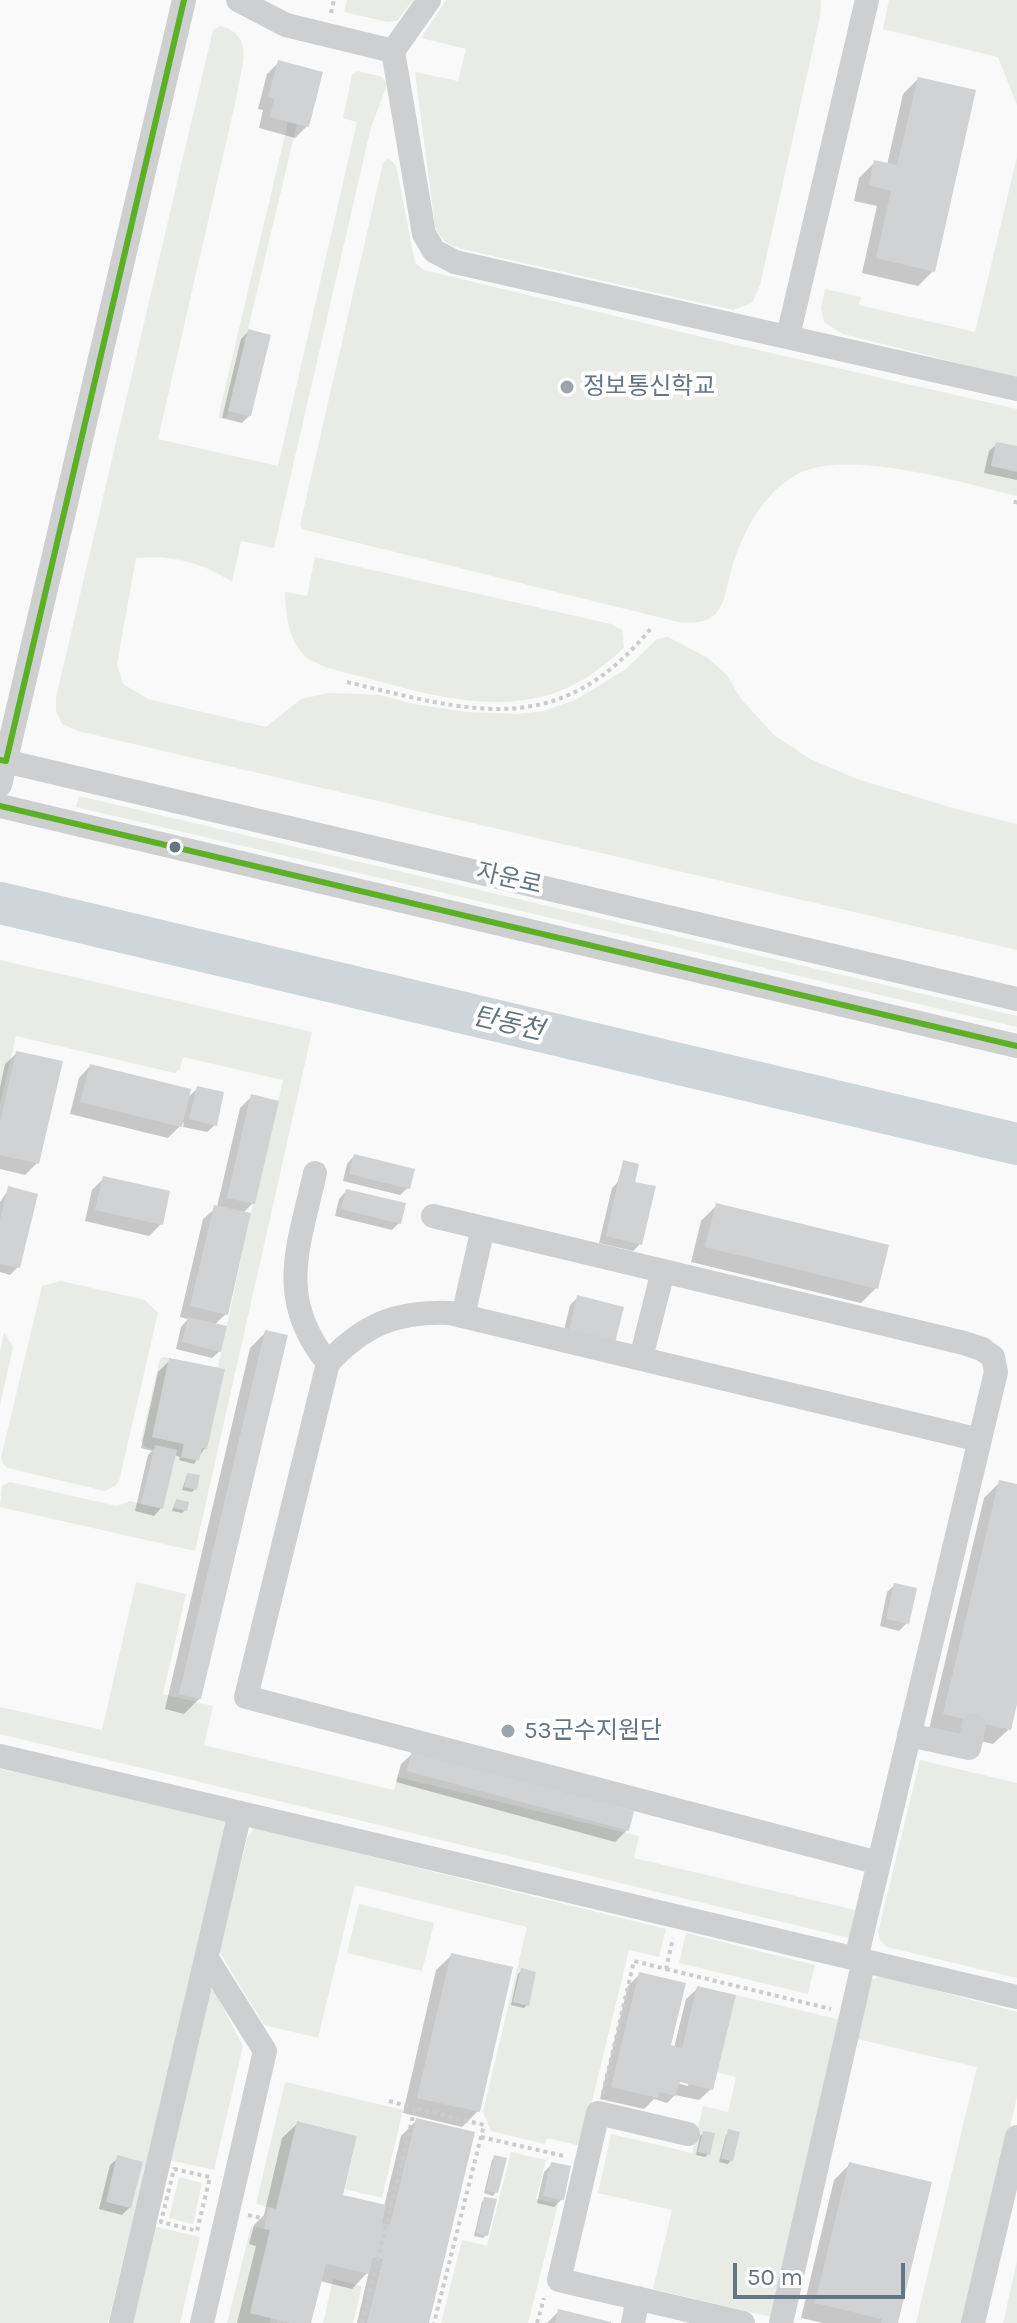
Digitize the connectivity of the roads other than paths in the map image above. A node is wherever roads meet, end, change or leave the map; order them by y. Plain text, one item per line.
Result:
1 (184, 0) edge
2 (238, 0) edge
3 (429, 0) edge
4 (867, 0) edge
5 (393, 51) junction
6 (788, 336) junction
7 (1017, 389) edge
8 (3, 761) edge
9 (0, 785) edge
10 (0, 806) edge
11 (1017, 999) edge
12 (1017, 1046) edge
13 (315, 1173) dead end
14 (433, 1216) dead end
15 (483, 1228) junction
16 (663, 1271) junction
17 (463, 1316) junction
18 (641, 1358) junction
19 (328, 1363) junction
20 (980, 1440) junction
21 (974, 1725) dead end
22 (909, 1735) junction
23 (0, 1756) edge
24 (240, 1813) junction
25 (879, 1863) junction
26 (208, 1960) junction
27 (860, 1960) junction
28 (1017, 1997) edge
29 (688, 2134) dead end
30 (1017, 2137) edge
31 (638, 2298) junction
32 (121, 2323) edge
33 (202, 2323) edge
34 (633, 2323) edge
35 (743, 2323) edge
36 (781, 2323) edge
37 (973, 2323) edge

1 - 8 street
2 - 5 street
3 - 5 street
4 - 6 street
5 - 6 street
6 - 7 street
8 - 9 street
8 - 11 street, 자운로
10 - 12 street, 자운로
13 - 19 street
14 - 15 street
15 - 16 street
15 - 17 street
16 - 18 street
16 - 20 street
17 - 18 street
17 - 19 street
18 - 20 street
19 - 25 street
20 - 22 street
21 - 22 street
22 - 25 street
23 - 24 street
24 - 26 street
24 - 27 street
25 - 27 street
26 - 32 street
26 - 33 street
27 - 28 street
27 - 36 street
29 - 31 street
30 - 37 street
31 - 34 street
31 - 35 street

